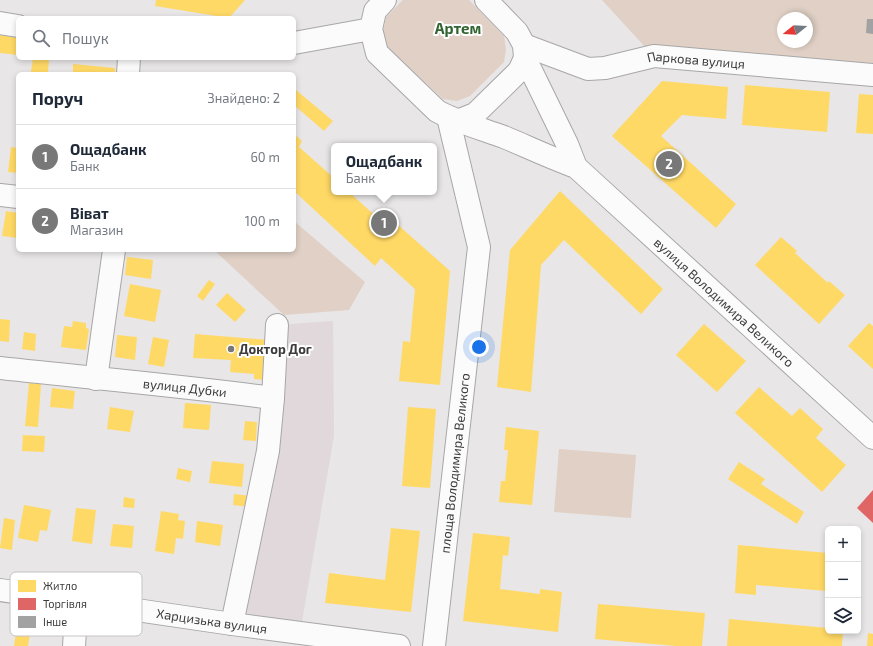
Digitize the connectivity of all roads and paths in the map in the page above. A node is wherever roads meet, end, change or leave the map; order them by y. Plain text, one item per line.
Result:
1 (486, 0) edge
2 (374, 10) edge
3 (0, 23) edge
4 (16, 26) edge
5 (296, 42) edge
6 (524, 52) junction
7 (129, 60) edge
8 (128, 72) edge
9 (873, 75) edge
10 (454, 119) junction
11 (576, 167) junction
12 (0, 195) edge
13 (16, 197) edge
14 (114, 252) edge
15 (277, 325) dead end
16 (0, 368) edge
17 (96, 379) junction
18 (273, 398) junction
19 (873, 438) edge
20 (0, 590) edge
21 (10, 591) edge
22 (142, 611) edge
23 (232, 624) junction
24 (75, 636) edge
25 (74, 646) edge
26 (399, 646) edge
27 (434, 646) edge

1 - 6 street
2 - 5 street
2 - 10 street
3 - 4 street
6 - 9 street, Паркова вулиця
6 - 10 street
6 - 11 street
7 - 8 street
10 - 11 street
10 - 27 street, площа Володимира Великого
11 - 19 street, вулиця Володимира Великого
12 - 13 street
14 - 17 street
15 - 18 street
16 - 17 street, вулиця Дубки
17 - 18 street, вулиця Дубки
18 - 23 street
20 - 21 street, Харцизька вулиця
22 - 23 street, Харцизька вулиця
23 - 26 street, Харцизька вулиця
24 - 25 street

